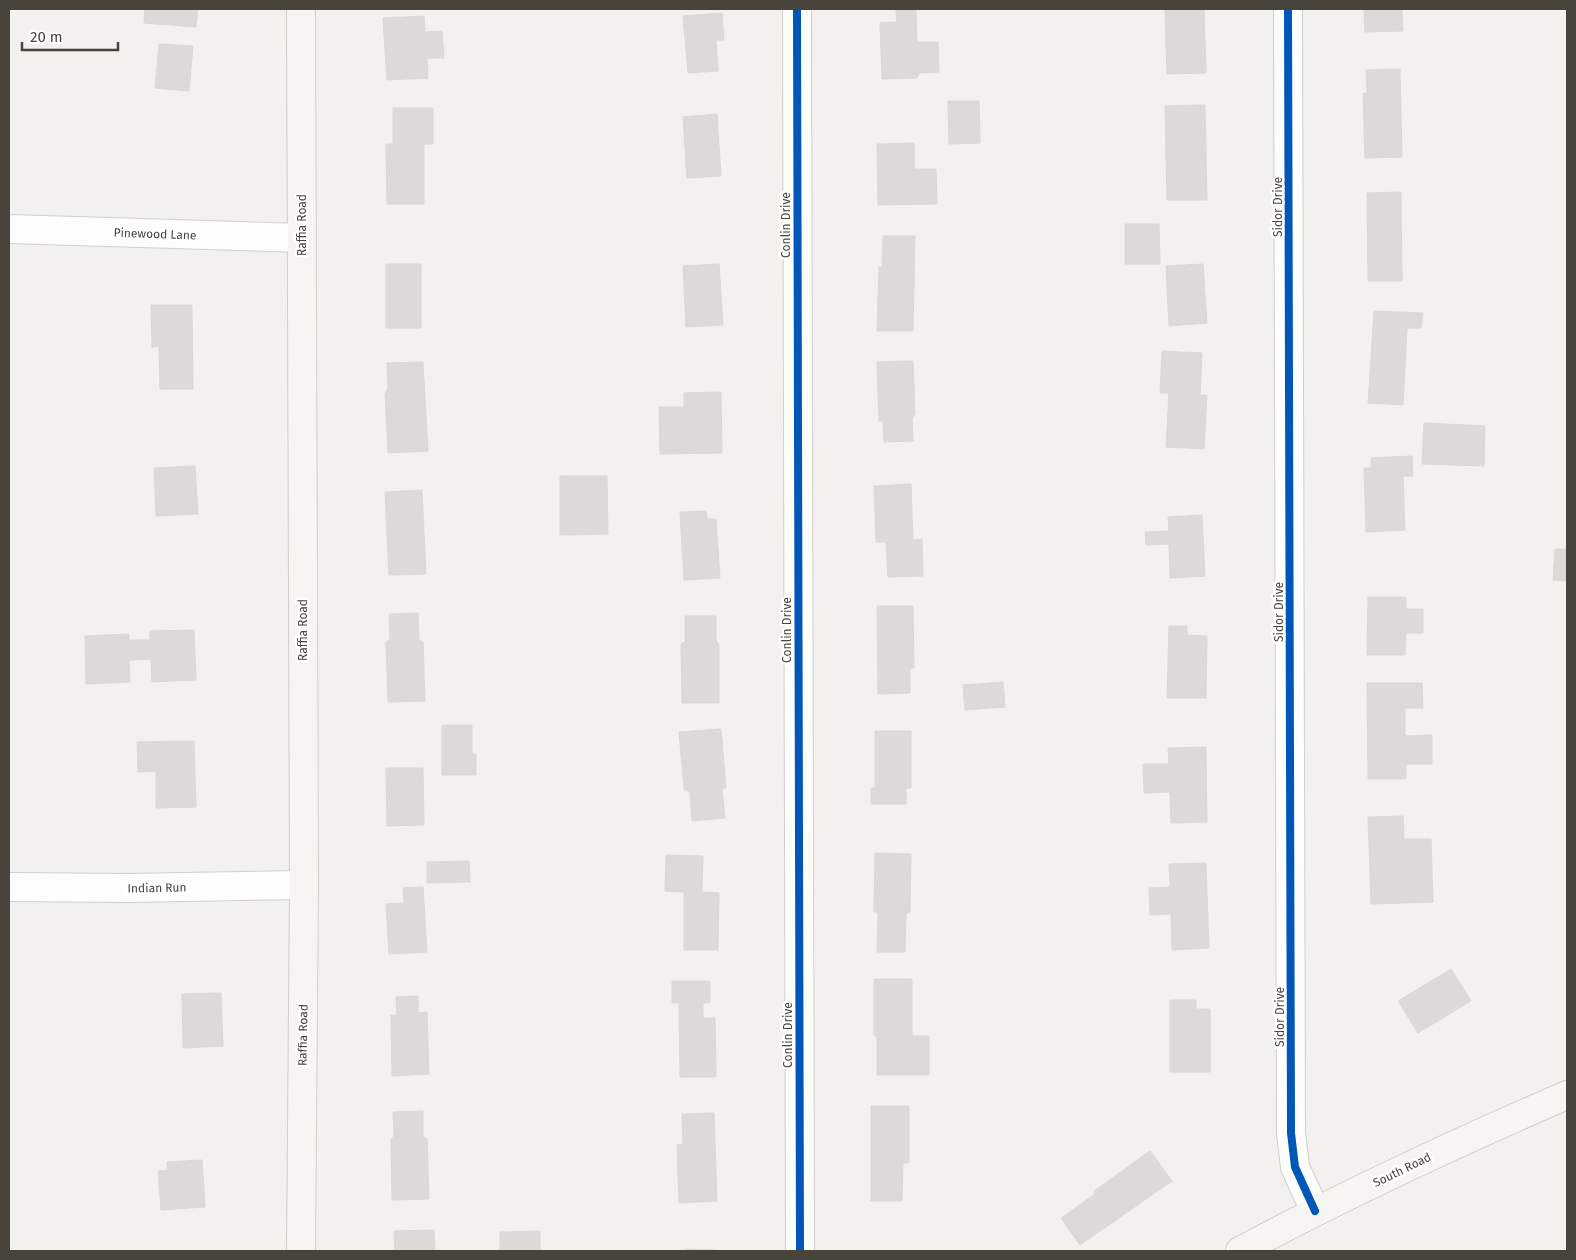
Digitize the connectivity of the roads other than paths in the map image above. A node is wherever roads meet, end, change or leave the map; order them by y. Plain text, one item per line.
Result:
1 (301, 9) edge
2 (797, 9) edge
3 (1288, 9) edge
4 (9, 229) edge
5 (302, 238) junction
6 (304, 885) junction
7 (9, 887) edge
8 (1567, 1095) edge
9 (1315, 1211) junction
10 (301, 1251) edge
11 (800, 1251) edge
12 (1240, 1251) edge

1 - 5 main road, Raffia Road
2 - 11 street, Conlin Drive
3 - 9 street, Sidor Drive
4 - 5 street, Pinewood Lane
5 - 6 main road, Raffia Road
6 - 7 street, Indian Run
6 - 10 main road, Raffia Road
8 - 9 main road, South Road
9 - 12 main road, South Road

